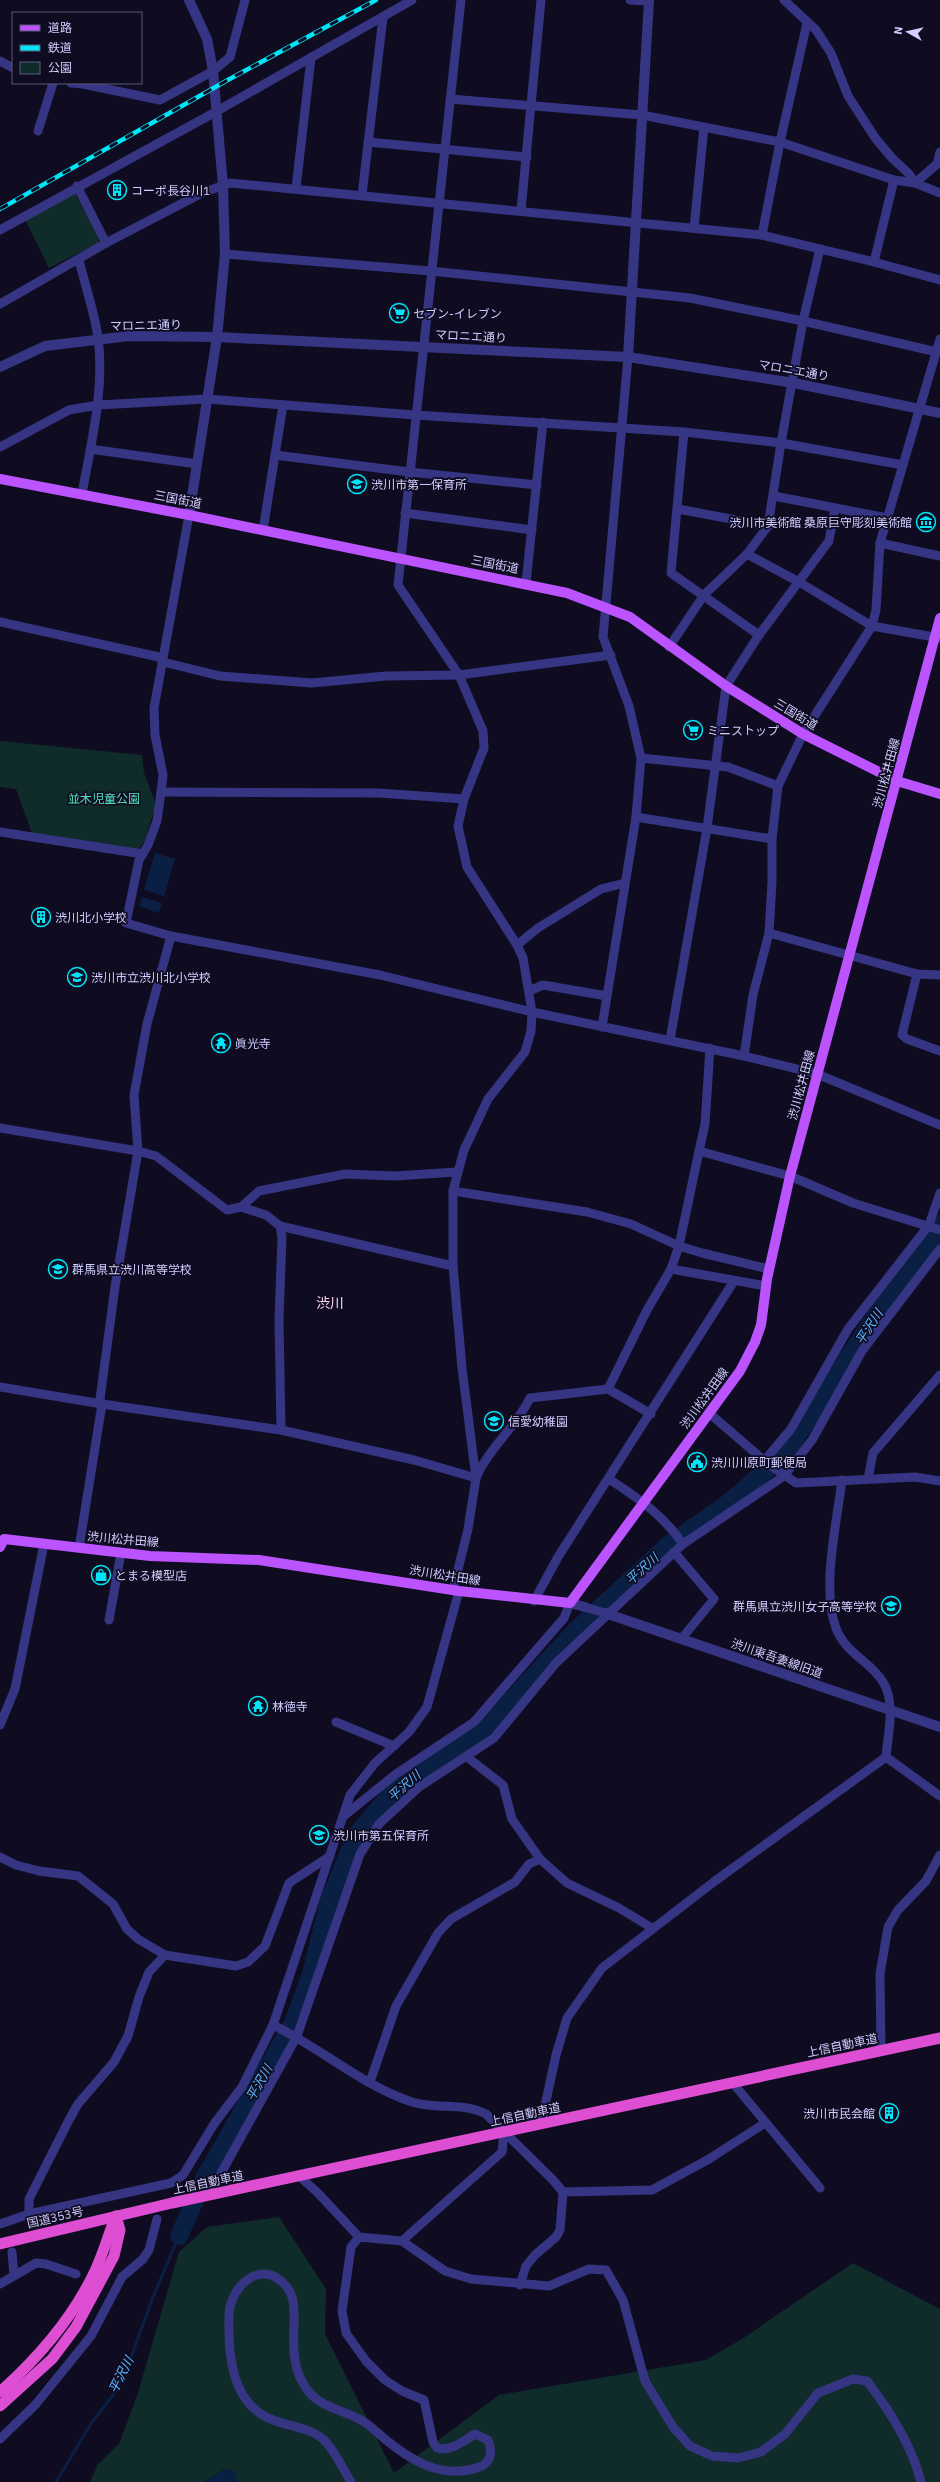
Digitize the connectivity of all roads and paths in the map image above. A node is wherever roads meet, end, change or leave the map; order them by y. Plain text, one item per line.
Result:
1 (189, 0) edge
2 (244, 0) edge
3 (412, 0) edge
4 (462, 0) edge
5 (541, 0) edge
6 (630, 0) edge
7 (784, 0) edge
8 (649, 1) edge
9 (383, 17) junction
10 (807, 23) junction
11 (311, 58) junction
12 (0, 62) edge
13 (12, 68) edge
14 (213, 71) junction
15 (53, 84) edge
16 (87, 84) edge
17 (103, 85) edge
18 (450, 99) junction
19 (531, 106) junction
20 (216, 111) junction
21 (642, 116) junction
22 (704, 127) junction
23 (38, 131) dead end
24 (368, 142) junction
25 (780, 142) junction
26 (445, 149) junction
27 (940, 152) edge
28 (527, 157) junction
29 (894, 180) junction
30 (915, 183) junction
31 (76, 186) junction
32 (223, 186) junction
33 (296, 188) junction
34 (940, 193) edge
35 (362, 195) junction
36 (439, 202) junction
37 (522, 210) junction
38 (636, 222) junction
39 (694, 228) junction
40 (0, 230) edge
41 (762, 235) junction
42 (106, 243) junction
43 (820, 249) junction
44 (225, 254) junction
45 (79, 260) junction
46 (874, 262) junction
47 (431, 271) junction
48 (940, 280) edge
49 (632, 293) junction
50 (0, 304) edge
51 (803, 321) junction
52 (98, 338) junction
53 (217, 338) junction
54 (940, 339) edge
55 (422, 347) junction
56 (937, 352) junction
57 (628, 357) junction
58 (0, 367) edge
59 (794, 383) junction
60 (207, 399) junction
61 (98, 405) junction
62 (283, 405) junction
63 (920, 408) junction
64 (940, 413) edge
65 (415, 415) junction
66 (543, 422) junction
67 (622, 428) junction
68 (684, 432) junction
69 (781, 443) junction
70 (0, 447) edge
71 (90, 449) junction
72 (275, 455) junction
73 (197, 464) junction
74 (903, 465) junction
75 (409, 472) junction
76 (0, 479) edge
77 (537, 485) junction
78 (82, 494) junction
79 (774, 496) junction
80 (835, 508) junction
81 (678, 509) junction
82 (405, 513) junction
83 (189, 515) junction
84 (887, 518) junction
85 (768, 526) junction
86 (263, 530) junction
87 (532, 530) junction
88 (880, 543) junction
89 (747, 554) junction
90 (940, 556) edge
91 (400, 559) junction
92 (799, 582) junction
93 (526, 583) junction
94 (704, 595) junction
95 (606, 608) junction
96 (940, 618) edge
97 (0, 622) edge
98 (872, 626) junction
99 (759, 635) junction
100 (938, 637) edge
101 (669, 647) junction
102 (611, 655) junction
103 (163, 662) junction
104 (459, 675) junction
105 (726, 686) junction
106 (803, 734) junction
107 (641, 758) junction
108 (716, 765) junction
109 (897, 781) junction
110 (778, 786) junction
111 (161, 792) junction
112 (940, 794) edge
113 (464, 799) junction
114 (636, 817) junction
115 (707, 828) junction
116 (0, 832) edge
117 (772, 839) junction
118 (142, 854) junction
119 (625, 883) junction
120 (769, 933) junction
121 (171, 936) junction
122 (517, 945) junction
123 (850, 956) junction
124 (917, 974) junction
125 (940, 975) edge
126 (529, 991) junction
127 (607, 996) junction
128 (532, 1012) junction
129 (602, 1027) junction
130 (670, 1040) junction
131 (710, 1048) junction
132 (940, 1051) edge
133 (744, 1056) junction
134 (817, 1074) junction
135 (940, 1125) edge
136 (0, 1128) edge
137 (138, 1151) junction
138 (699, 1151) junction
139 (457, 1172) junction
140 (790, 1176) junction
141 (453, 1190) junction
142 (940, 1193) edge
143 (241, 1207) junction
144 (280, 1226) junction
145 (930, 1226) junction
146 (940, 1230) edge
147 (679, 1246) junction
148 (940, 1249) edge
149 (453, 1266) junction
150 (671, 1269) junction
151 (769, 1269) junction
152 (734, 1281) junction
153 (766, 1286) junction
154 (940, 1375) edge
155 (0, 1387) edge
156 (608, 1389) junction
157 (102, 1404) junction
158 (709, 1413) junction
159 (651, 1414) junction
160 (281, 1430) junction
161 (766, 1461) junction
162 (782, 1474) junction
163 (476, 1478) junction
164 (609, 1479) junction
165 (868, 1479) junction
166 (939, 1479) edge
167 (842, 1480) junction
168 (644, 1502) junction
169 (1, 1541) edge
170 (682, 1542) junction
171 (44, 1544) junction
172 (79, 1548) junction
173 (674, 1552) junction
174 (121, 1553) junction
175 (456, 1591) junction
176 (534, 1601) junction
177 (570, 1603) junction
178 (585, 1607) joint
179 (608, 1613) junction
180 (109, 1620) dead end
181 (682, 1638) junction
182 (890, 1710) junction
183 (336, 1722) dead end
184 (0, 1725) edge
185 (940, 1727) edge
186 (394, 1746) junction
187 (886, 1756) junction
188 (467, 1758) junction
189 (940, 1796) edge
190 (345, 1815) junction
191 (940, 1855) edge
192 (330, 1856) junction
193 (0, 1857) edge
194 (540, 1859) junction
195 (652, 1928) junction
196 (165, 1954) junction
197 (273, 2025) junction
198 (297, 2036) junction
199 (940, 2038) edge
200 (881, 2050) junction
201 (370, 2082) junction
202 (732, 2082) junction
203 (765, 2123) junction
204 (541, 2124) junction
205 (504, 2132) junction
206 (300, 2177) junction
207 (820, 2188) dead end
208 (563, 2192) junction
209 (209, 2195) junction
210 (29, 2214) junction
211 (116, 2216) junction
212 (158, 2219) dead end
213 (0, 2224) edge
214 (359, 2237) junction
215 (402, 2241) junction
216 (0, 2244) edge
217 (12, 2252) dead end
218 (76, 2274) dead end
219 (14, 2276) junction
220 (0, 2284) edge
221 (520, 2285) junction
222 (0, 2392) edge
223 (0, 2406) edge
224 (0, 2439) edge
225 (350, 2482) edge
226 (921, 2482) edge

1 - 14 street
2 - 14 street
3 - 9 street
4 - 18 street
5 - 19 street
6 - 8 street
7 - 10 street
8 - 21 street
9 - 11 street
9 - 24 street
10 - 25 street
10 - 30 street
11 - 20 street
11 - 33 street
12 - 13 street
14 - 17 street
14 - 20 street
15 - 23 street
16 - 17 street
18 - 19 street
18 - 26 street
19 - 21 street
19 - 28 street
20 - 31 street
20 - 32 street
21 - 22 street
21 - 38 street
22 - 25 street
22 - 39 street
24 - 26 street
24 - 35 street
25 - 29 street
25 - 41 street
26 - 28 street
26 - 36 street
27 - 30 street
28 - 37 street
29 - 30 street
29 - 46 street
30 - 34 street
31 - 40 street
31 - 42 street
32 - 33 street
32 - 42 street
32 - 44 street
33 - 35 street
35 - 36 street
36 - 37 street
36 - 47 street
37 - 38 street
38 - 39 street
38 - 49 street
39 - 41 street
41 - 43 street
42 - 45 street
43 - 46 street
43 - 51 street
44 - 47 street
44 - 53 street
45 - 50 street
45 - 52 street
46 - 48 street
47 - 49 street
47 - 55 street
49 - 51 street
49 - 57 street
51 - 56 street
51 - 59 street
52 - 53 street, マロニエ通り
52 - 58 street, マロニエ通り
52 - 61 street
53 - 55 street, マロニエ通り
53 - 60 street
54 - 56 street
55 - 57 street, マロニエ通り
55 - 65 street
56 - 63 street
57 - 59 street, マロニエ通り
57 - 67 street
59 - 63 street, マロニエ通り
59 - 69 street
60 - 61 street
60 - 62 street
60 - 73 street
61 - 70 street
61 - 71 street
62 - 65 street
62 - 72 street
63 - 64 street, マロニエ通り
63 - 74 street
65 - 66 street
65 - 75 street
66 - 67 street
66 - 77 street
67 - 68 street
67 - 95 street
68 - 69 street
68 - 81 street
69 - 74 street
69 - 79 street
71 - 73 street
71 - 78 street
72 - 75 street
72 - 86 street
73 - 83 street
74 - 84 street
75 - 77 street
75 - 82 street
76 - 78 main road, 三国街道
77 - 87 street
78 - 83 main road, 三国街道
79 - 80 street
79 - 85 street
80 - 84 street
80 - 92 street
81 - 85 street
81 - 94 street
82 - 87 street
82 - 91 street
83 - 86 main road, 三国街道
83 - 103 street
84 - 88 street
85 - 89 street
86 - 91 main road, 三国街道
87 - 93 street
88 - 90 street
88 - 98 street
89 - 92 street
89 - 94 street
91 - 93 main road, 三国街道
91 - 104 street
92 - 98 street
92 - 99 street
93 - 95 main road, 三国街道
94 - 99 street
94 - 101 street
95 - 101 main road, 三国街道
95 - 102 street
96 - 100 main road, 渋川松井田線
97 - 103 street
98 - 100 street
98 - 106 street
99 - 105 street
100 - 109 main road, 渋川松井田線
101 - 105 main road, 三国街道
102 - 104 street
102 - 107 street
103 - 104 street
103 - 111 street
104 - 113 street
105 - 106 main road, 三国街道
105 - 108 street
106 - 109 main road, 三国街道
106 - 110 street
107 - 108 street
107 - 114 street
108 - 110 street
108 - 115 street
109 - 112 main road, 三国街道
109 - 123 main road, 渋川松井田線
110 - 117 street
111 - 113 street
111 - 118 street
113 - 122 street
114 - 115 street
114 - 119 street
115 - 117 street
115 - 130 street
116 - 118 street
117 - 120 street
118 - 121 street
119 - 122 street
119 - 127 street
120 - 123 street
120 - 133 street
121 - 128 street
121 - 137 street
122 - 126 street
123 - 124 street
123 - 134 main road, 渋川松井田線
124 - 125 street
124 - 132 street
126 - 127 street
126 - 128 street
127 - 129 street
128 - 129 street
128 - 139 street
129 - 130 street
130 - 131 street
131 - 133 street
131 - 138 street
133 - 134 street
134 - 135 street
134 - 140 main road, 渋川松井田線
136 - 137 street
137 - 143 street
137 - 157 street
138 - 140 street
138 - 147 street
139 - 141 street
139 - 143 street
140 - 145 street
140 - 151 main road, 渋川松井田線
141 - 147 street
141 - 149 street
142 - 145 street
143 - 144 street
144 - 149 street
144 - 160 street
145 - 146 street
145 - 161 street
147 - 150 street
147 - 151 street
148 - 162 street
149 - 163 street
150 - 152 street
150 - 156 street
151 - 153 main road, 渋川松井田線
152 - 153 street
152 - 159 street
153 - 158 main road, 渋川松井田線
154 - 165 street
155 - 157 street
156 - 159 street
156 - 163 street
157 - 160 street
157 - 172 street
158 - 161 street
158 - 168 main road, 渋川松井田線
159 - 164 street
160 - 163 street
161 - 162 street
162 - 167 street
162 - 170 street
163 - 175 street
164 - 168 street
164 - 176 street
165 - 166 street
165 - 167 street
167 - 182 street
168 - 170 street
168 - 177 main road, 渋川松井田線
169 - 171 main road, 渋川松井田線
170 - 173 street
171 - 172 main road, 渋川松井田線
171 - 184 street
172 - 174 main road, 渋川松井田線
173 - 179 street
173 - 181 street
174 - 175 main road, 渋川松井田線
174 - 180 street
175 - 176 main road, 渋川松井田線
175 - 186 street
176 - 177 main road, 渋川松井田線
177 - 178 street
177 - 190 street
178 - 179 street
179 - 181 street, 渋川東吾妻線旧道
179 - 188 street
181 - 182 street, 渋川東吾妻線旧道
182 - 185 street, 渋川東吾妻線旧道
182 - 187 street
183 - 186 street
186 - 190 street
187 - 189 street
187 - 195 street
188 - 194 street
188 - 198 street
190 - 192 street
191 - 200 street
192 - 196 street
192 - 197 street
193 - 196 street
194 - 195 street
194 - 201 street
195 - 204 street
196 - 210 street
197 - 198 street
197 - 210 street
198 - 201 street
198 - 209 street
199 - 200 highway, 上信自動車道
200 - 202 highway, 上信自動車道
201 - 205 street
202 - 203 street
202 - 204 highway, 上信自動車道
203 - 207 street
203 - 208 street
204 - 205 highway, 上信自動車道
205 - 206 highway, 上信自動車道
205 - 208 street
205 - 215 street
206 - 209 highway, 上信自動車道
206 - 214 street
208 - 221 street
209 - 211 highway, 上信自動車道
210 - 213 street
211 - 216 highway, 国道353号
211 - 222 highway
211 - 223 highway
212 - 224 street
214 - 215 street
214 - 225 street
215 - 221 street
217 - 219 street
218 - 219 street
219 - 220 street
221 - 226 street

